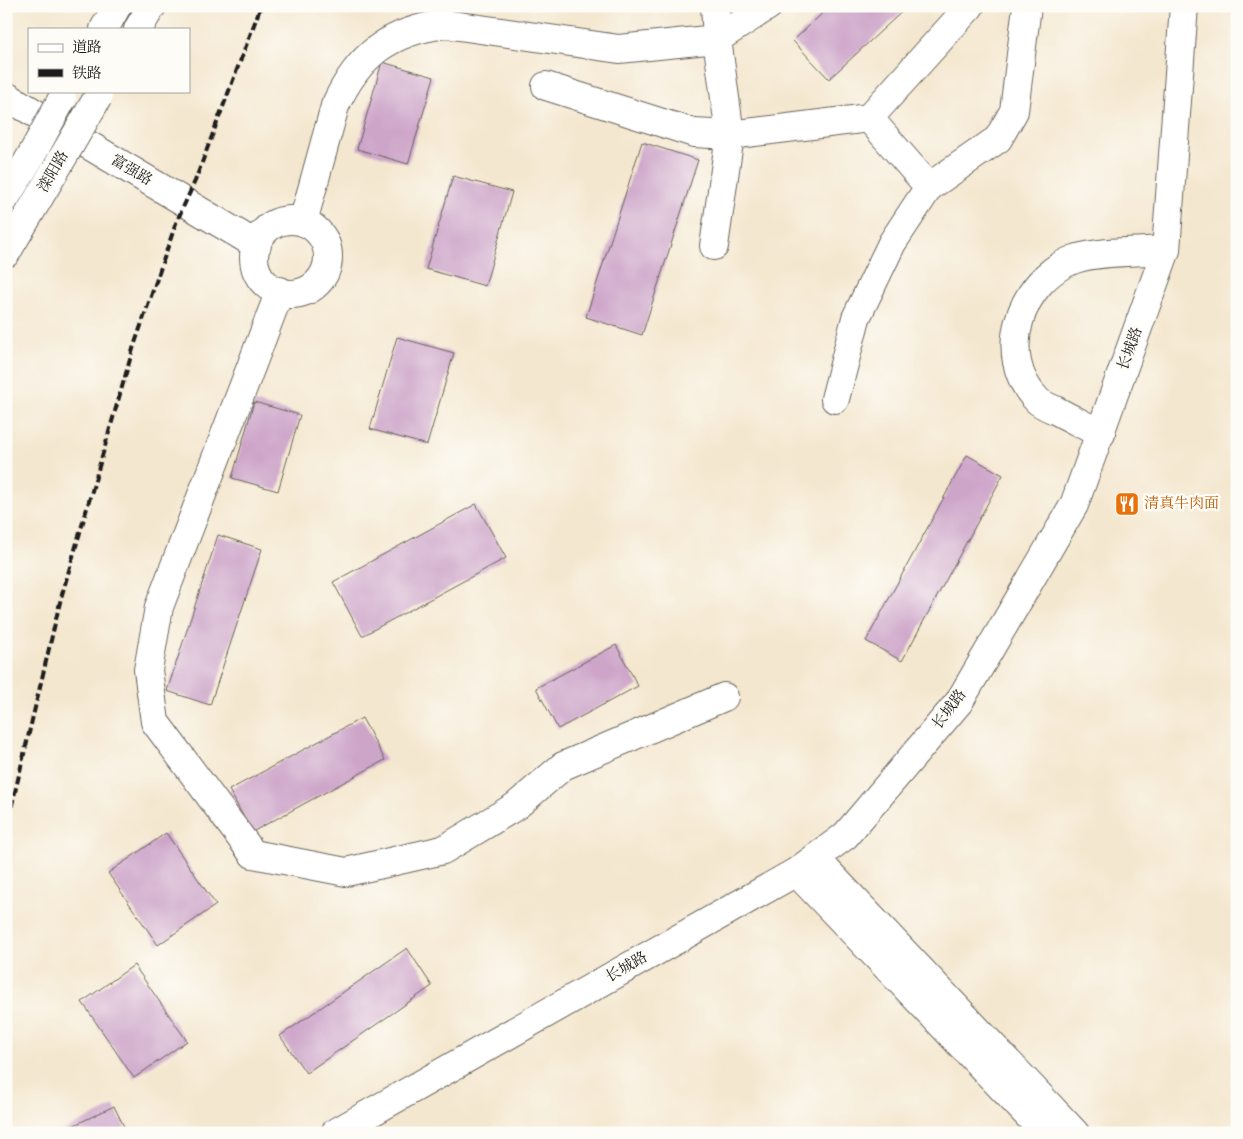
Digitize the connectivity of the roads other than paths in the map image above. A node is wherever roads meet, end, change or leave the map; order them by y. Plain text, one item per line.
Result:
1 (117, 6) edge
2 (152, 6) edge
3 (715, 6) edge
4 (768, 6) edge
5 (970, 6) edge
6 (1027, 6) edge
7 (1184, 6) edge
8 (105, 28) edge
9 (139, 28) edge
10 (717, 39) junction
11 (546, 86) dead end
12 (100, 94) edge
13 (65, 95) edge
14 (6, 96) edge
15 (869, 118) junction
16 (730, 134) junction
17 (929, 187) junction
18 (6, 197) edge
19 (303, 222) junction
20 (257, 245) junction
21 (714, 246) dead end
22 (1166, 250) junction
23 (6, 253) edge
24 (280, 291) junction
25 (835, 399) dead end
26 (1101, 434) junction
27 (724, 698) dead end
28 (806, 865) junction
29 (335, 1133) edge
30 (1045, 1133) edge
31 (1075, 1133) edge

1 - 8 street
2 - 9 street
3 - 10 street
4 - 10 street
5 - 15 street
6 - 17 street
7 - 22 street, 长城路
10 - 16 street
10 - 19 street
11 - 16 street
12 - 23 street, 滦阳路, bridge
13 - 18 street, 滦阳路, bridge
14 - 20 street, 富强路
15 - 16 street
15 - 17 street
16 - 21 street
17 - 25 street
19 - 20 street
19 - 24 street
20 - 24 street
22 - 26 street, 长城路
22 - 26 street
24 - 27 street
26 - 28 street, 长城路
28 - 29 street, 长城路
28 - 30 street
28 - 31 street

